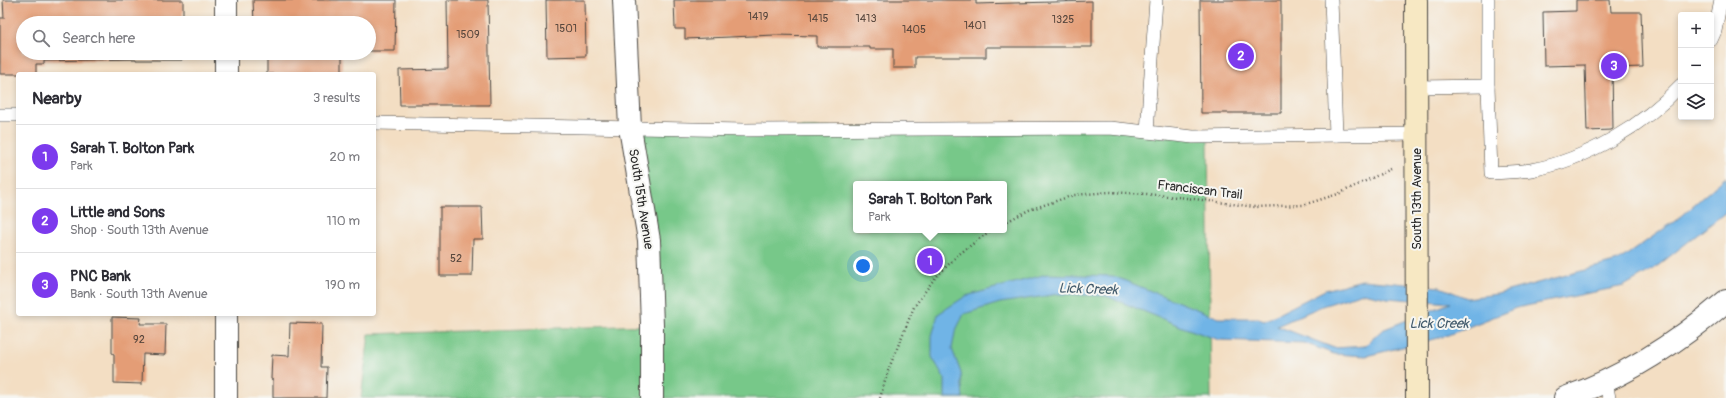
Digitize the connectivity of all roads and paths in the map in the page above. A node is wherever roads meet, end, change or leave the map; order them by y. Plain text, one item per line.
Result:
1 (226, 0) edge
2 (624, 0) edge
3 (1156, 0) edge
4 (1331, 0) edge
5 (1416, 0) edge
6 (1488, 0) edge
7 (1720, 0) edge
8 (226, 16) edge
9 (1714, 33) edge
10 (226, 60) edge
11 (226, 72) edge
12 (1488, 86) junction
13 (1417, 87) junction
14 (1678, 88) edge
15 (0, 115) edge
16 (16, 115) edge
17 (376, 122) edge
18 (630, 128) junction
19 (1147, 132) junction
20 (1417, 134) junction
21 (1336, 135) junction
22 (1392, 168) dead end
23 (1007, 221) edge
24 (987, 233) edge
25 (1726, 302) edge
26 (226, 316) edge
27 (1608, 390) edge
28 (1417, 394) edge
29 (226, 398) edge
30 (652, 398) edge
31 (880, 398) edge
32 (1564, 398) edge

1 - 8 street
2 - 18 street, South 15th Avenue
3 - 19 lane
4 - 21 lane
5 - 13 street, South 13th Avenue
6 - 12 lane
7 - 9 lane
10 - 11 street
12 - 13 lane
12 - 14 lane
13 - 20 street, South 13th Avenue
15 - 16 lane
17 - 18 lane
18 - 19 lane
18 - 30 street, South 15th Avenue
19 - 21 lane
20 - 21 lane
20 - 28 street, South 13th Avenue
22 - 23 path, Franciscan Trail
24 - 31 path
25 - 27 street
26 - 29 street
27 - 32 street

